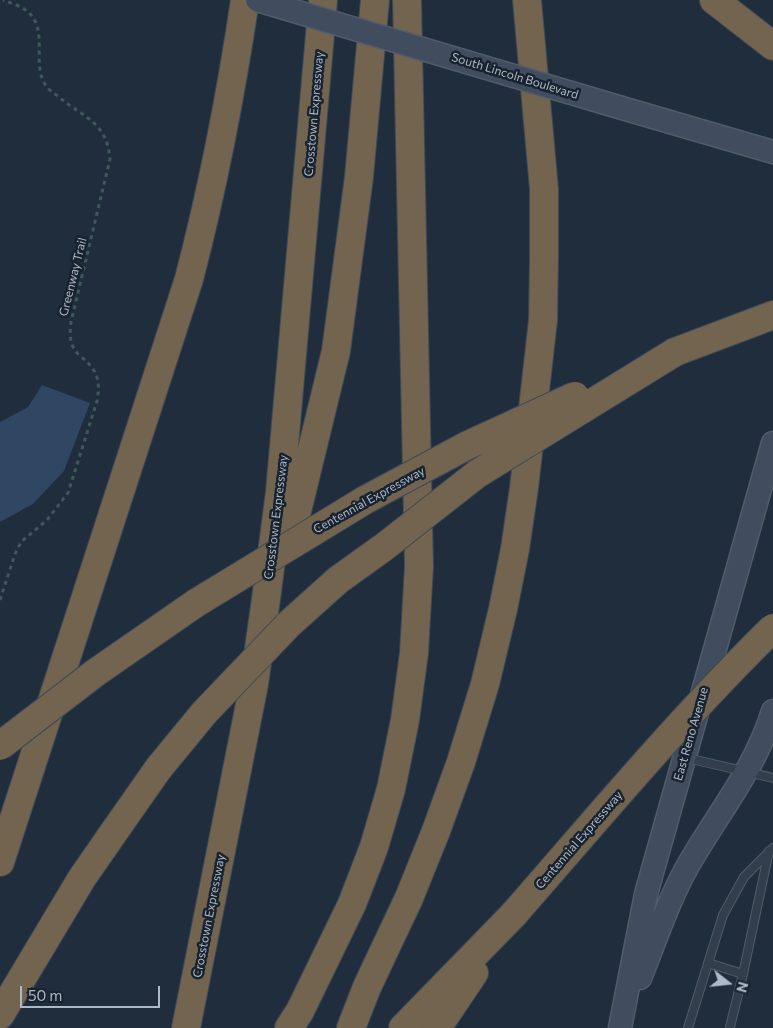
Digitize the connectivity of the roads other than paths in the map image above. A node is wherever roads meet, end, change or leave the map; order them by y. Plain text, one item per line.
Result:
1 (246, 0) edge
2 (257, 0) edge
3 (323, 0) edge
4 (375, 0) edge
5 (407, 0) edge
6 (527, 0) edge
7 (714, 0) edge
8 (773, 46) edge
9 (773, 152) edge
10 (773, 315) edge
11 (675, 352) junction
12 (773, 443) edge
13 (773, 628) edge
14 (254, 684) junction
15 (773, 711) edge
16 (0, 746) edge
17 (685, 757) junction
18 (746, 772) junction
19 (773, 778) edge
20 (771, 849) edge
21 (2, 854) edge
22 (514, 914) junction
23 (708, 963) junction
24 (742, 974) junction
25 (0, 1015) edge
26 (294, 1019) edge
27 (730, 1027) edge
28 (186, 1028) edge
29 (350, 1028) edge
30 (403, 1028) edge
31 (437, 1028) edge
32 (621, 1028) edge
33 (688, 1028) edge

1 - 21 highway
2 - 9 main road, South Lincoln Boulevard, bridge
3 - 14 highway, Crosstown Expressway
4 - 14 highway
5 - 26 highway
6 - 29 highway
7 - 8 highway
10 - 11 highway, Centennial Expressway
11 - 16 highway, Centennial Expressway, bridge
11 - 25 highway, bridge
12 - 17 main road, East Reno Avenue
13 - 22 highway, Centennial Expressway, bridge
14 - 28 highway, Crosstown Expressway
15 - 18 main road, East Reno Avenue
17 - 18 lane
17 - 32 main road, East Reno Avenue
18 - 19 lane
18 - 32 main road, East Reno Avenue
20 - 23 lane
20 - 24 lane
22 - 30 highway, Centennial Expressway
22 - 31 highway
23 - 24 lane
23 - 33 lane
24 - 27 lane

